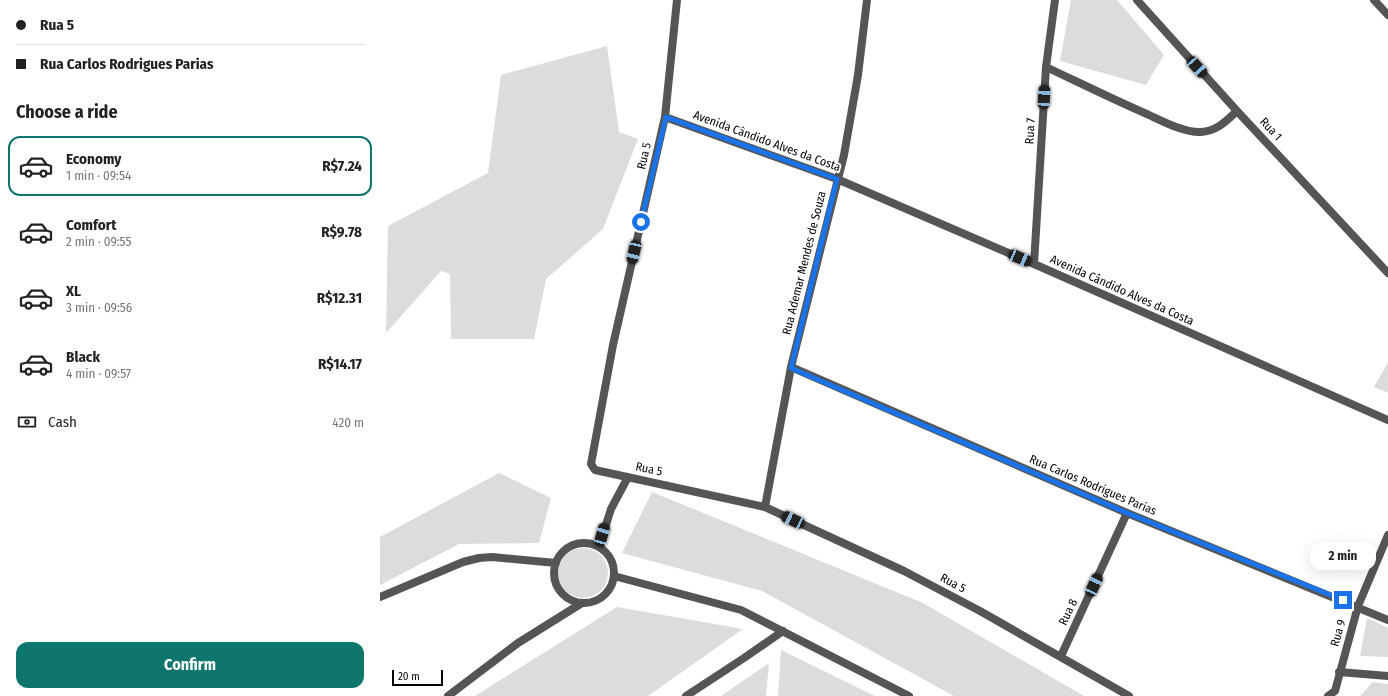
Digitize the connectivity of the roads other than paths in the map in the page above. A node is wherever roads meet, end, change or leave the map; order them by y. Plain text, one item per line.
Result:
1 (677, 0) edge
2 (867, 0) edge
3 (1055, 0) edge
4 (1137, 0) edge
5 (1374, 0) edge
6 (1388, 15) edge
7 (1046, 67) junction
8 (1237, 111) junction
9 (666, 117) junction
10 (837, 179) junction
11 (1034, 264) junction
12 (1388, 273) edge
13 (791, 368) junction
14 (1388, 420) edge
15 (628, 477) junction
16 (765, 507) junction
17 (1127, 513) junction
18 (1388, 535) edge
19 (599, 547) junction
20 (556, 563) junction
21 (614, 576) junction
22 (380, 597) edge
23 (582, 603) junction
24 (1358, 606) junction
25 (1388, 620) edge
26 (783, 631) junction
27 (1061, 656) junction
28 (1339, 672) junction
29 (1388, 676) edge
30 (1334, 694) edge
31 (448, 696) edge
32 (686, 696) edge
33 (909, 696) edge
34 (1129, 696) edge

1 - 9 street, Rua 5
2 - 10 street, Rua Ademar Mendes de Souza
3 - 7 street, Rua 7
4 - 8 street, Rua 1
5 - 6 street
7 - 8 street
7 - 11 street, Rua 7
8 - 12 street, Rua 1
9 - 10 street, Avenida Cândido Alves da Costa
9 - 15 street, Rua 5
10 - 11 street, Avenida Cândido Alves da Costa
10 - 13 street, Rua Ademar Mendes de Souza
11 - 14 street, Avenida Cândido Alves da Costa
13 - 16 street, Rua Ademar Mendes de Souza
13 - 17 street, Rua Carlos Rodrigues Parias
15 - 16 street, Rua 5
15 - 19 street
16 - 27 street, Rua 5
17 - 24 street, Rua Carlos Rodrigues Parias
17 - 27 street, Rua 8
18 - 24 street, Rua 9
19 - 20 street
19 - 21 street
20 - 22 street
20 - 23 street
21 - 23 street
21 - 26 street
23 - 31 street
24 - 25 street, Rua Carlos Rodrigues Parias
24 - 28 street, Rua 9
26 - 32 street
26 - 33 street
27 - 34 street, Rua 5
28 - 29 street
28 - 30 street, Rua 9

